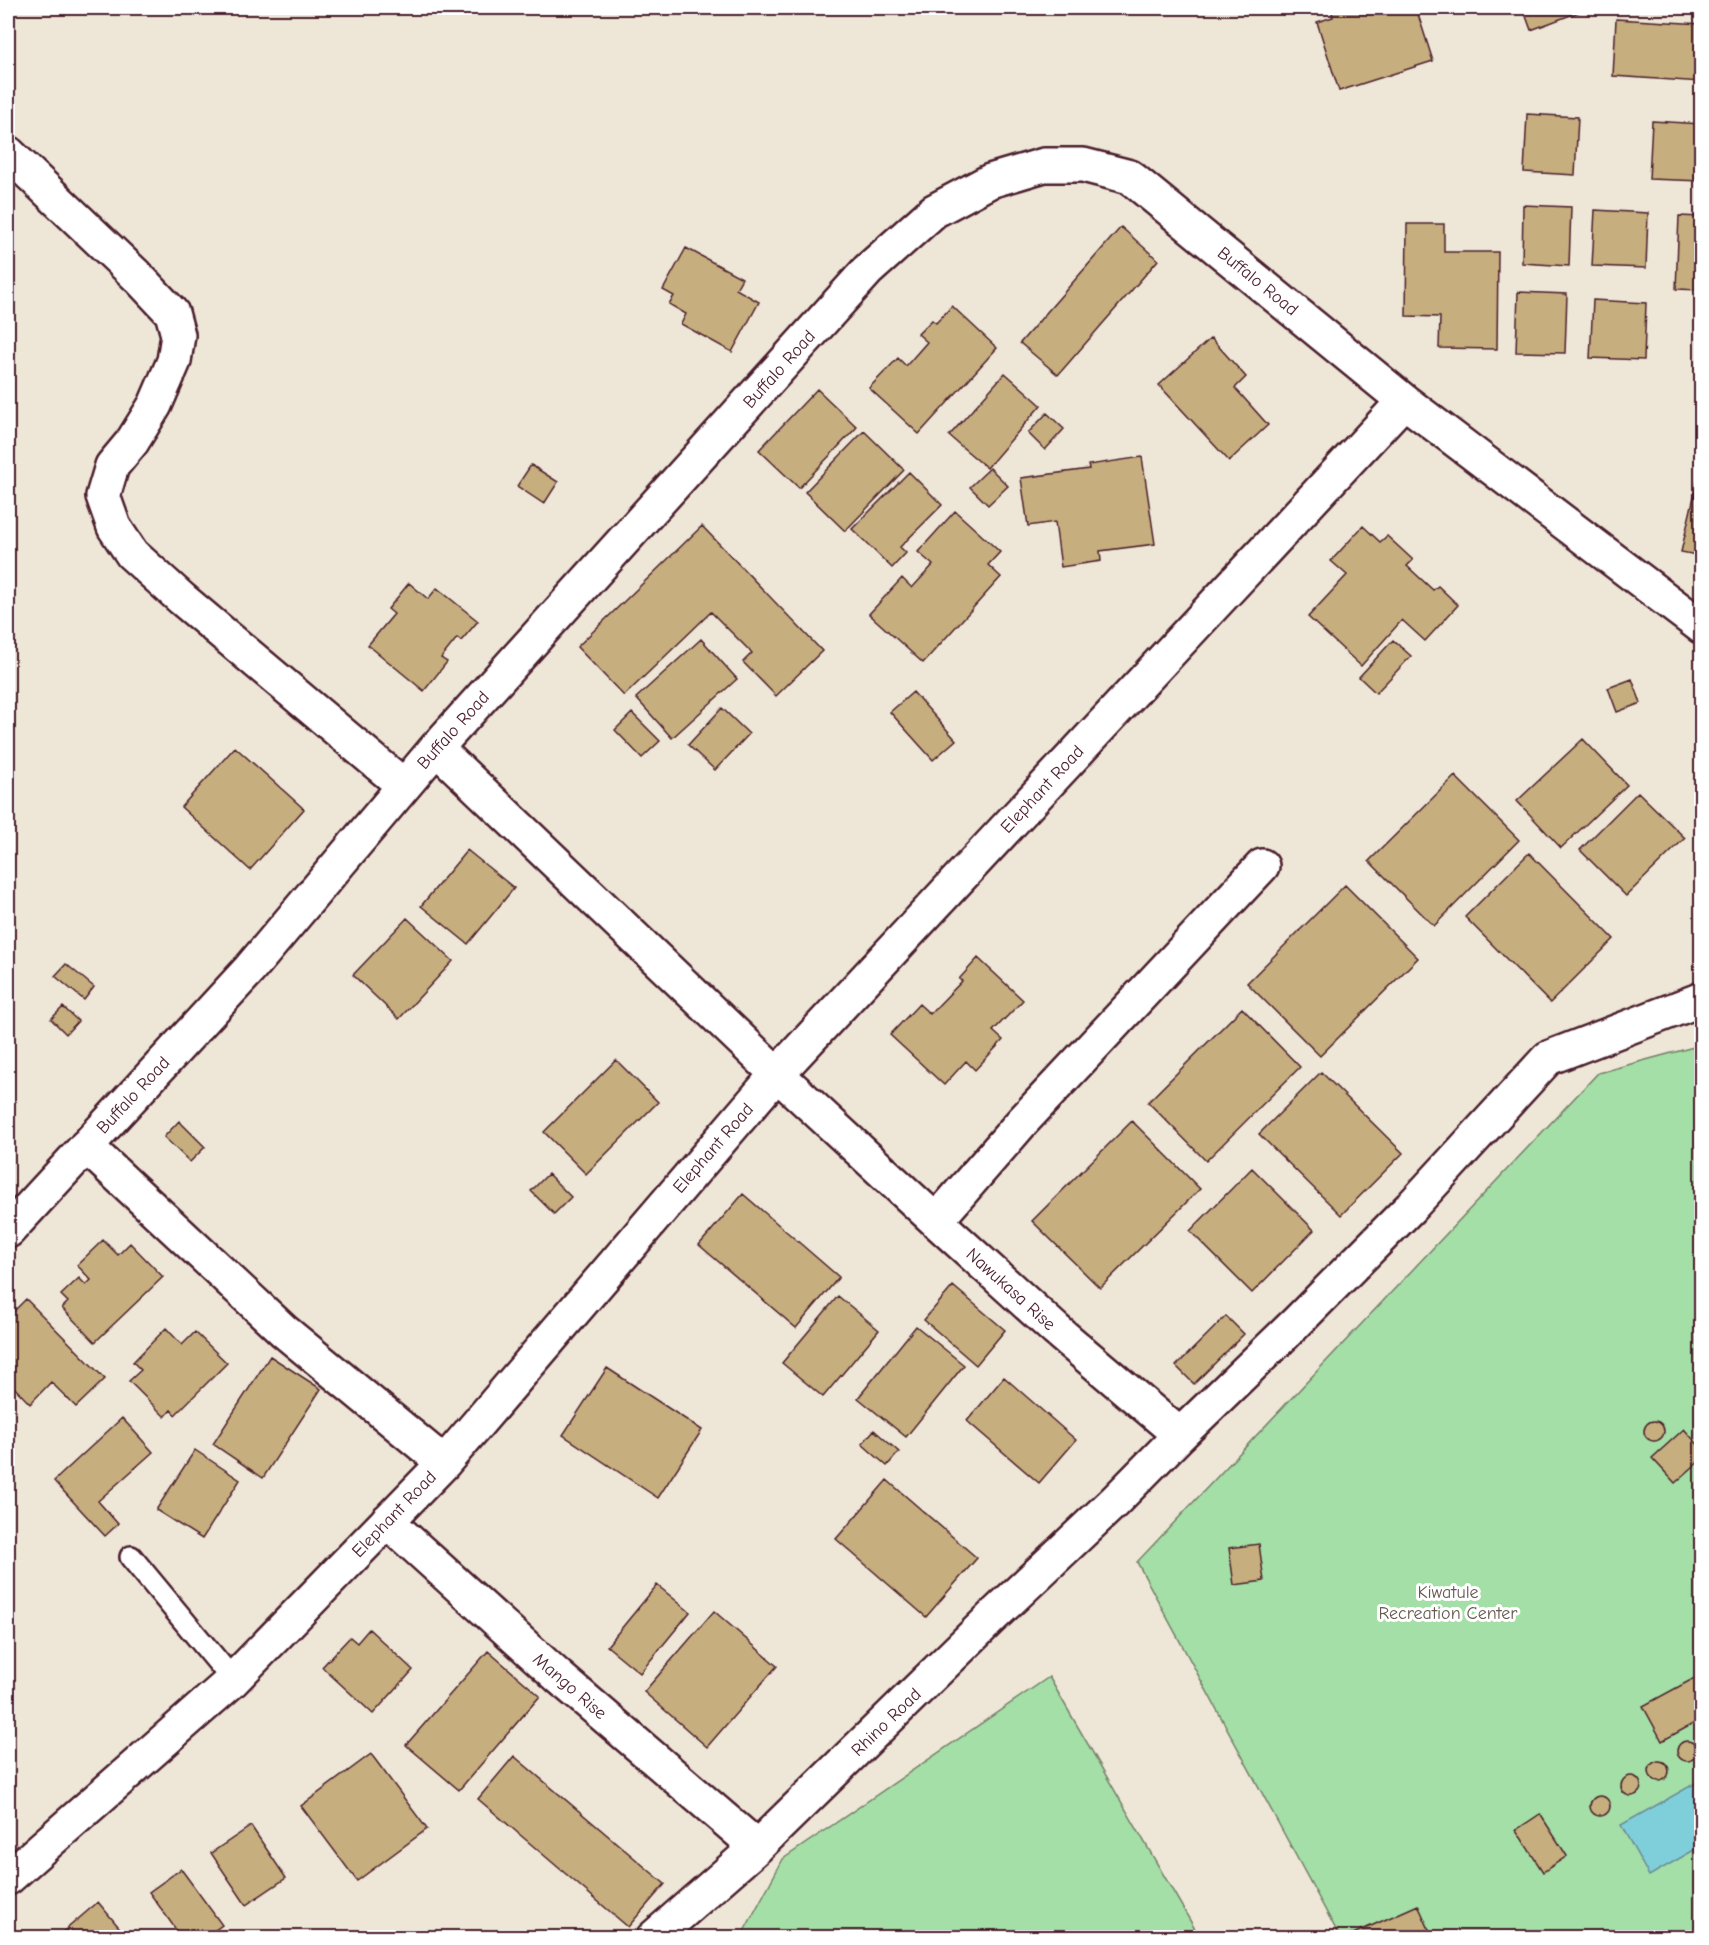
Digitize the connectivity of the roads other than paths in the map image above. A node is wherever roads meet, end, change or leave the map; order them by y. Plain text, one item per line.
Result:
1 (8, 153) edge
2 (1404, 401) junction
3 (1701, 627) edge
4 (436, 748) junction
5 (404, 786) junction
6 (1262, 866) dead end
7 (1701, 999) edge
8 (777, 1074) junction
9 (86, 1146) junction
10 (936, 1221) junction
11 (8, 1231) edge
12 (1180, 1435) junction
13 (444, 1462) junction
14 (387, 1521) junction
15 (131, 1557) dead end
16 (233, 1680) junction
17 (757, 1847) junction
18 (8, 1878) edge
19 (653, 1938) edge

1 - 5 street
2 - 3 street, Buffalo Road
2 - 4 street, Buffalo Road
2 - 8 street, Elephant Road
4 - 5 street, Buffalo Road
4 - 8 street, Nawukasa Rise
5 - 9 street, Buffalo Road
6 - 10 street
7 - 12 street
8 - 10 street, Nawukasa Rise
8 - 13 street, Elephant Road
9 - 11 street, Buffalo Road
9 - 13 street
10 - 12 street, Nawukasa Rise
12 - 17 street, Rhino Road
13 - 14 street, Elephant Road
14 - 16 street, Elephant Road
14 - 17 street, Mango Rise
15 - 16 lane
16 - 18 street, Elephant Road
17 - 19 street, Rhino Road

